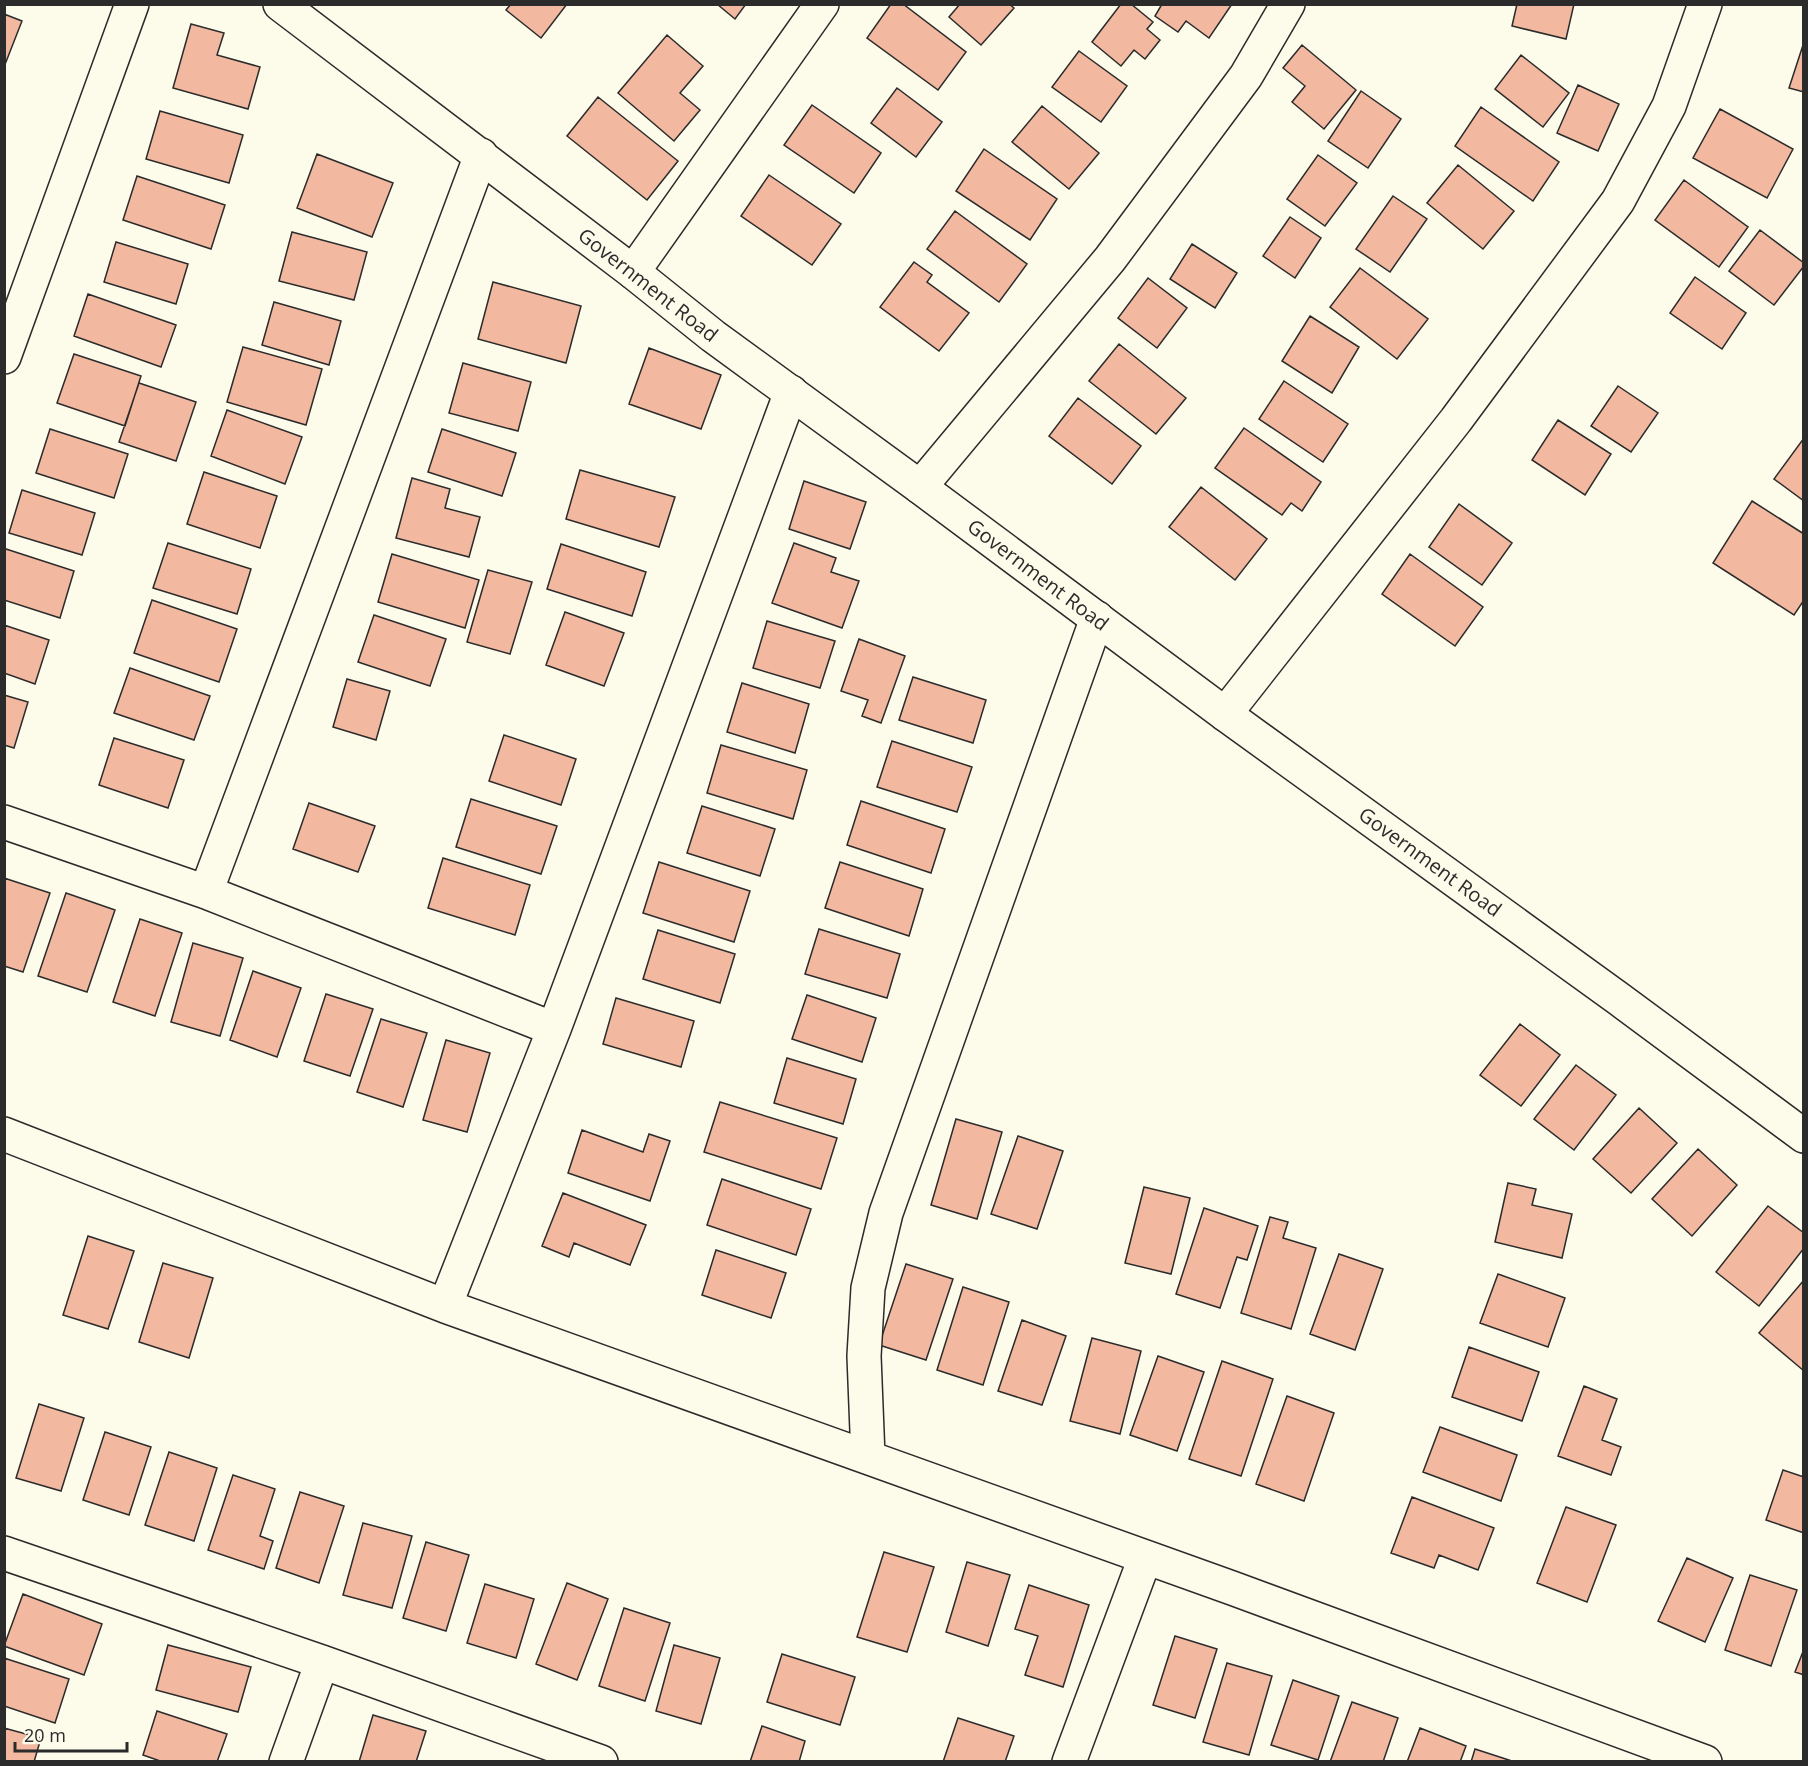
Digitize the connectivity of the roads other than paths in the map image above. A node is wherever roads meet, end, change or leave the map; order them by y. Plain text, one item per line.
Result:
1 (132, 4) edge
2 (280, 4) edge
3 (822, 4) edge
4 (1288, 4) edge
5 (1705, 4) edge
6 (481, 155) junction
7 (633, 272) junction
8 (4, 357) edge
9 (791, 392) junction
10 (920, 487) junction
11 (1097, 618) junction
12 (1225, 714) junction
13 (4, 822) edge
14 (206, 892) junction
15 (554, 1029) junction
16 (4, 1134) edge
17 (1803, 1136) edge
18 (446, 1306) junction
19 (868, 1457) junction
20 (4, 1553) edge
21 (1146, 1558) junction
22 (322, 1662) junction
23 (286, 1761) edge
24 (601, 1761) edge
25 (1069, 1761) edge
26 (1705, 1761) edge

1 - 8 street
2 - 6 street, Government Road
3 - 7 street
4 - 10 street
5 - 12 street
6 - 7 street, Government Road
6 - 14 street
7 - 9 street, Government Road
9 - 10 street, Government Road
9 - 15 street
10 - 11 street, Government Road
11 - 12 street, Government Road
11 - 19 street
12 - 17 street, Government Road
13 - 14 street
14 - 15 street
15 - 18 street
16 - 18 street
18 - 19 street
19 - 21 street
20 - 22 street
21 - 25 street
21 - 26 street
22 - 23 street
22 - 24 street

